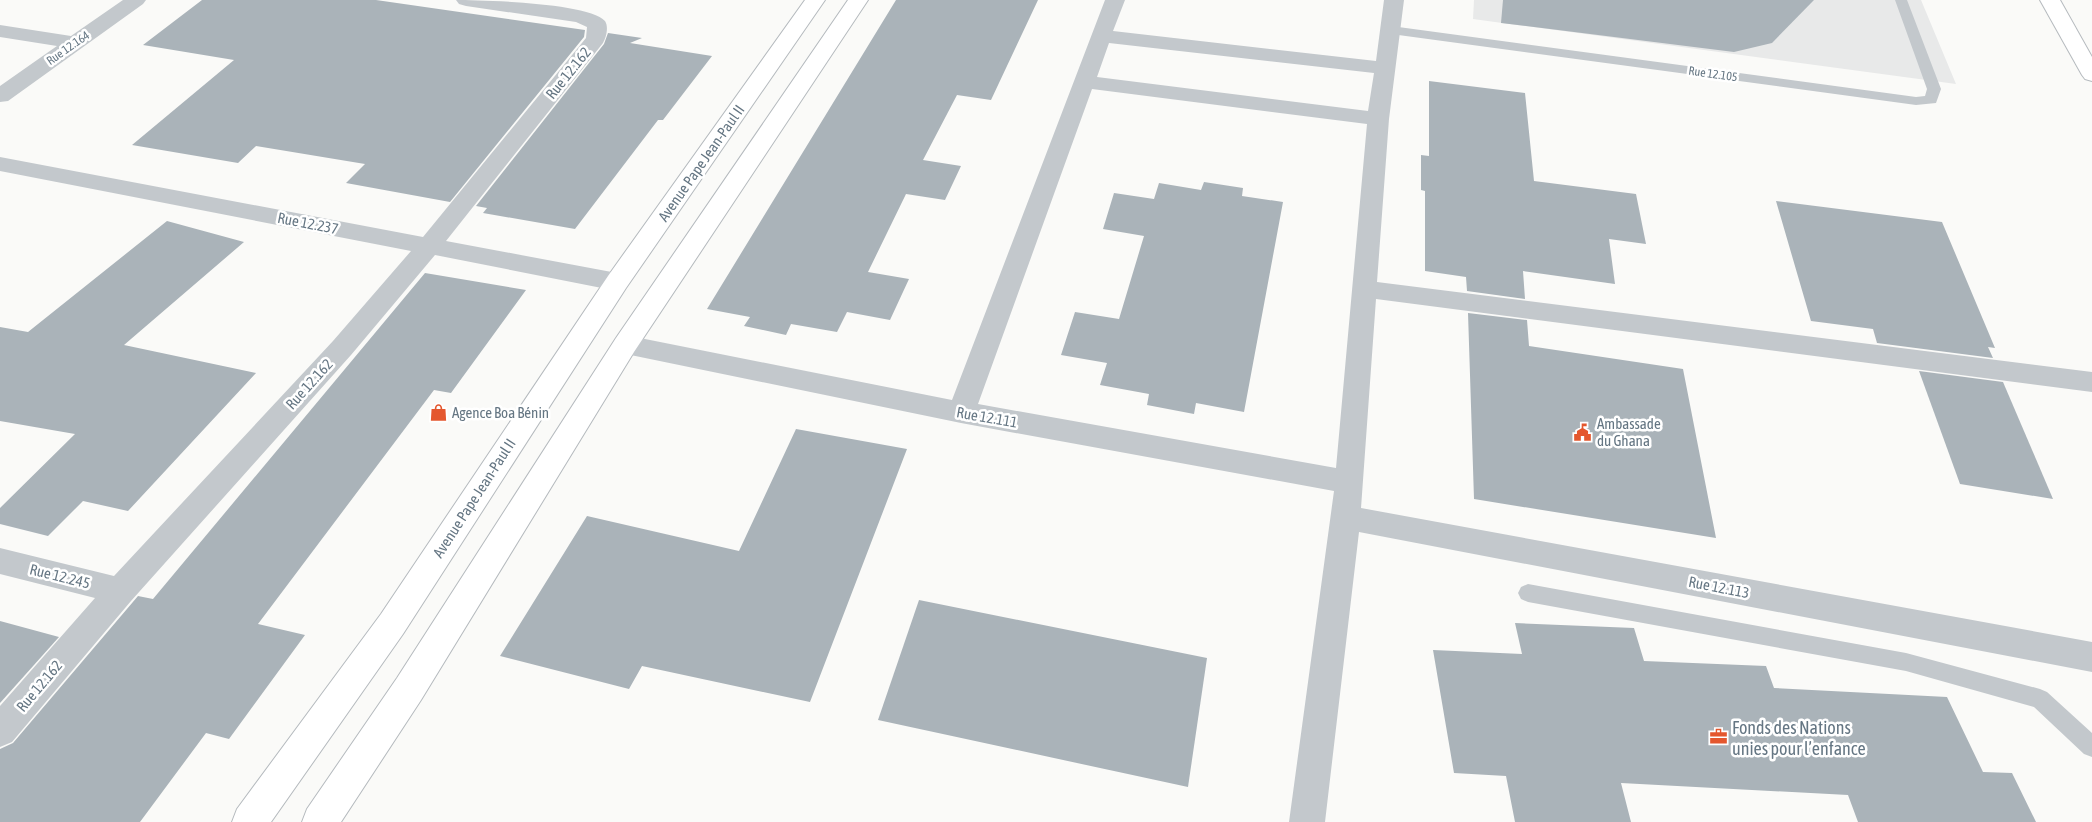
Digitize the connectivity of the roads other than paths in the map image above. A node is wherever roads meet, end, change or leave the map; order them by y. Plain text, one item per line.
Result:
1 (136, 0) edge
2 (466, 0) edge
3 (815, 0) edge
4 (858, 0) edge
5 (1115, 0) edge
6 (1394, 0) edge
7 (1901, 0) edge
8 (2050, 0) edge
9 (1391, 30) junction
10 (0, 31) edge
11 (1102, 36) junction
12 (74, 43) junction
13 (2089, 65) edge
14 (1385, 68) junction
15 (1084, 82) junction
16 (0, 96) edge
17 (1378, 119) junction
18 (0, 164) edge
19 (429, 246) junction
20 (617, 282) junction
21 (1366, 289) junction
22 (625, 346) junction
23 (2092, 382) edge
24 (961, 412) junction
25 (1350, 482) junction
26 (1346, 517) junction
27 (0, 561) edge
28 (120, 591) junction
29 (1528, 593) dead end
30 (2092, 657) edge
31 (0, 731) edge
32 (2092, 747) edge
33 (250, 822) edge
34 (320, 822) edge
35 (1307, 822) edge

1 - 12 street, Rue 12.164
2 - 19 street, Rue 12.162
3 - 20 main road, Avenue Pape Jean-Paul II
4 - 22 main road
5 - 11 street
6 - 9 street
7 - 9 lane, Rue 12.105
8 - 13 main road
9 - 14 street
10 - 12 street
11 - 14 street
11 - 15 street
12 - 16 street, Rue 12.164
14 - 17 street
15 - 17 street
15 - 24 street
17 - 21 street
18 - 19 street, Rue 12.237
19 - 20 street, Rue 12.237
19 - 28 street, Rue 12.162
20 - 33 main road, Avenue Pape Jean-Paul II
21 - 23 street
21 - 25 street
22 - 24 street, Rue 12.111
22 - 34 main road
24 - 25 street, Rue 12.111
25 - 26 street
26 - 30 street, Rue 12.113
26 - 35 street
27 - 28 street, Rue 12.245
28 - 31 street, Rue 12.162
29 - 32 lane

